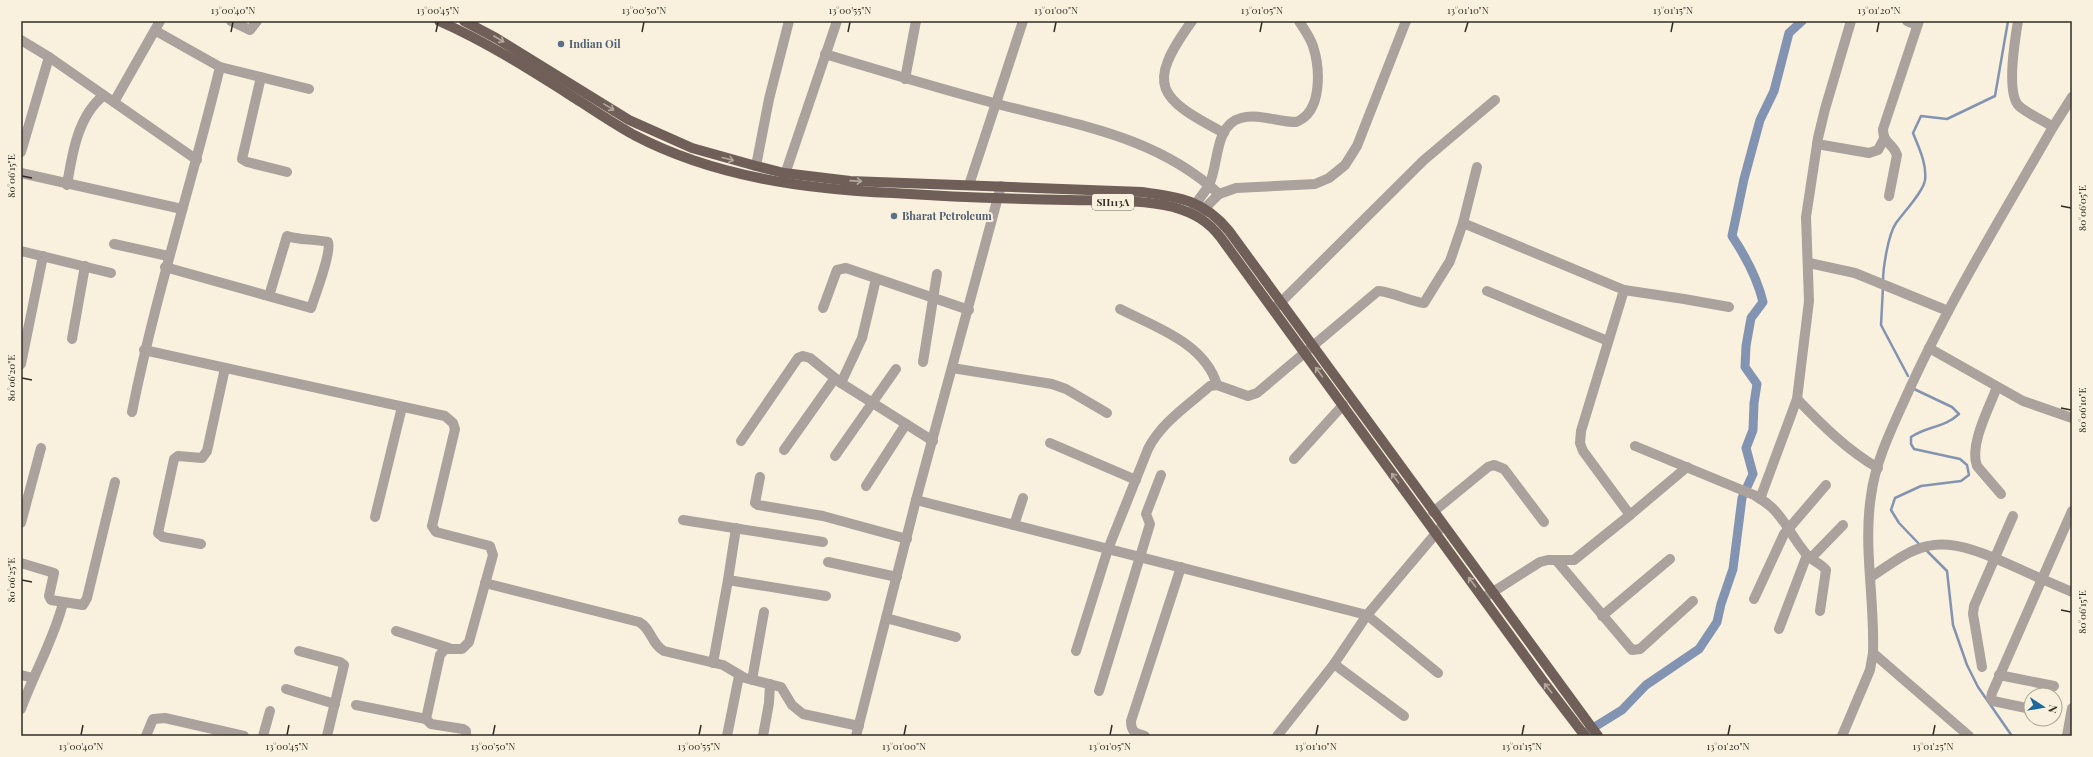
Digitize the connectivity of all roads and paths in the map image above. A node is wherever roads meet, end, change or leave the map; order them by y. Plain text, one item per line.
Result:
1 (160, 21) edge
2 (231, 21) edge
3 (257, 21) edge
4 (439, 21) edge
5 (789, 21) edge
6 (837, 21) edge
7 (916, 21) edge
8 (1023, 21) edge
9 (1192, 21) edge
10 (1299, 21) edge
11 (1406, 21) edge
12 (1851, 21) edge
13 (1907, 21) edge
14 (2018, 21) edge
15 (1918, 23) edge
16 (467, 25) edge
17 (156, 31) junction
18 (21, 40) edge
19 (825, 54) junction
20 (49, 57) junction
21 (220, 67) junction
22 (261, 78) junction
23 (905, 79) junction
24 (309, 89) dead end
25 (103, 96) junction
26 (2072, 97) edge
27 (1495, 100) dead end
28 (114, 102) junction
29 (995, 103) junction
30 (2053, 127) junction
31 (1224, 133) junction
32 (1884, 139) junction
33 (1817, 144) junction
34 (21, 152) edge
35 (197, 160) junction
36 (756, 166) junction
37 (1477, 167) dead end
38 (287, 172) dead end
39 (21, 173) edge
40 (783, 178) junction
41 (67, 185) junction
42 (969, 185) junction
43 (1209, 185) junction
44 (1001, 186) junction
45 (1219, 194) junction
46 (1889, 196) dead end
47 (999, 198) junction
48 (182, 209) junction
49 (1198, 210) junction
50 (1463, 223) junction
51 (114, 244) dead end
52 (21, 251) edge
53 (43, 256) junction
54 (168, 256) junction
55 (1809, 263) junction
56 (85, 266) junction
57 (165, 267) junction
58 (111, 273) dead end
59 (937, 274) dead end
60 (876, 279) junction
61 (1624, 290) junction
62 (1487, 292) dead end
63 (269, 296) junction
64 (934, 298) junction
65 (1278, 306) junction
66 (1729, 307) dead end
67 (823, 308) dead end
68 (1120, 309) dead end
69 (969, 310) junction
70 (1948, 311) junction
71 (72, 339) dead end
72 (1608, 341) junction
73 (1929, 348) junction
74 (1309, 349) junction
75 (144, 350) junction
76 (923, 362) dead end
77 (21, 364) edge
78 (225, 368) junction
79 (952, 368) junction
80 (896, 369) dead end
81 (838, 381) junction
82 (1217, 384) junction
83 (1997, 387) junction
84 (1797, 399) junction
85 (873, 403) junction
86 (1343, 405) junction
87 (402, 407) junction
88 (132, 412) dead end
89 (1107, 413) dead end
90 (2072, 418) edge
91 (906, 424) junction
92 (741, 441) dead end
93 (933, 441) junction
94 (1050, 443) dead end
95 (1635, 446) dead end
96 (41, 448) dead end
97 (784, 450) dead end
98 (835, 456) dead end
99 (1294, 459) dead end
100 (1687, 467) junction
101 (1878, 468) junction
102 (1161, 475) dead end
103 (760, 477) dead end
104 (1136, 480) junction
105 (115, 482) dead end
106 (1826, 485) dead end
107 (866, 486) dead end
108 (2001, 494) dead end
109 (1753, 495) junction
110 (1023, 498) dead end
111 (916, 500) junction
112 (2072, 511) edge
113 (1433, 512) junction
114 (1630, 515) junction
115 (2013, 516) dead end
116 (375, 517) dead end
117 (683, 520) dead end
118 (1544, 522) dead end
119 (21, 523) edge
120 (1014, 525) junction
121 (1443, 525) junction
122 (1843, 525) dead end
123 (1789, 527) junction
124 (736, 528) junction
125 (1435, 533) junction
126 (907, 539) junction
127 (823, 542) dead end
128 (201, 544) dead end
129 (1108, 549) junction
130 (1809, 556) junction
131 (1139, 558) junction
132 (1670, 559) dead end
133 (1994, 559) junction
134 (1556, 560) junction
135 (828, 562) dead end
136 (21, 563) edge
137 (1181, 567) junction
138 (897, 577) junction
139 (1871, 577) junction
140 (2042, 579) junction
141 (728, 580) junction
142 (485, 584) junction
143 (1492, 592) junction
144 (2072, 592) edge
145 (826, 596) dead end
146 (1484, 598) junction
147 (1754, 599) dead end
148 (1693, 601) dead end
149 (63, 603) junction
150 (1820, 611) dead end
151 (764, 612) dead end
152 (1367, 615) junction
153 (1602, 616) junction
154 (886, 618) junction
155 (1780, 629) dead end
156 (396, 631) dead end
157 (956, 637) dead end
158 (449, 648) junction
159 (299, 651) dead end
160 (1076, 652) dead end
161 (1873, 653) junction
162 (713, 663) junction
163 (1334, 664) junction
164 (1982, 667) dead end
165 (1438, 673) dead end
166 (21, 675) edge
167 (1999, 675) junction
168 (739, 676) junction
169 (33, 678) junction
170 (752, 680) junction
171 (770, 684) junction
172 (2054, 686) dead end
173 (286, 689) dead end
174 (1099, 691) dead end
175 (335, 704) junction
176 (356, 705) dead end
177 (2023, 707) edge
178 (2072, 708) edge
179 (21, 709) edge
180 (270, 711) dead end
181 (1577, 715) junction
182 (1404, 716) dead end
183 (426, 719) junction
184 (858, 731) edge
185 (146, 736) edge
186 (244, 736) edge
187 (264, 736) edge
188 (327, 736) edge
189 (466, 736) edge
190 (727, 736) edge
191 (763, 736) edge
192 (1145, 736) edge
193 (1277, 736) edge
194 (1585, 736) edge
195 (1598, 736) edge
196 (1842, 736) edge
197 (1969, 736) edge
198 (2067, 736) edge

1 - 17 street
2 - 3 street
4 - 16 main road, SH113A
5 - 36 street
6 - 19 street
7 - 23 street
8 - 29 street
9 - 31 street
10 - 31 street
11 - 45 street
12 - 33 street
13 - 15 street
14 - 30 street
15 - 32 street
16 -> 36 main road, SH113A
16 - 40 main road, SH113A
17 - 21 street
17 - 28 street
18 - 20 street
19 - 23 street
19 - 40 street
20 - 25 street
20 - 34 street
21 - 22 street
21 - 35 street
22 - 24 street
22 - 38 street
23 - 29 street
25 - 28 street
25 - 41 street
26 - 30 street
27 - 65 street
28 - 35 street
29 - 42 street
29 - 43 street
30 - 70 street
31 - 43 street
32 - 33 street
32 - 46 street
33 - 55 street
35 - 48 street
36 - 40 main road, SH113A
37 - 50 street
39 - 41 street
40 -> 42 main road, SH113A
40 - 47 main road, SH113A
41 - 48 street
42 - 44 main road, SH113A
43 - 45 street
43 - 49 street
44 - 47 street
44 - 49 main road, SH113A
45 - 49 street
47 - 49 main road, SH113A
47 - 69 street
48 - 54 street
49 - 65 main road, SH113A
50 - 61 street
50 - 74 street
51 - 54 street
52 - 53 street
53 - 56 street
53 - 77 street
54 - 57 street
55 - 70 street
55 - 84 street
56 - 58 street
56 - 71 street
57 - 63 street
57 - 75 street
59 - 64 street
60 - 64 street
60 - 67 street
60 - 81 street
61 - 66 street
61 - 72 street
62 - 72 street
63 - 63 street
64 - 69 street
64 - 76 street
65 - 74 main road, SH113A
68 - 82 street
69 - 79 street
70 - 73 street
72 - 114 street
73 - 83 street
73 - 101 street
74 - 82 street
86 -> 74 main road, SH113A
74 - 113 main road, SH113A
75 - 78 street
75 - 88 street
78 - 87 street
78 - 128 street
79 - 89 street
79 - 93 street
80 - 85 street
81 - 85 street
81 - 92 street
81 - 97 street
82 - 104 street
83 - 90 street
83 - 108 street
84 - 101 street
84 - 109 street
85 - 91 street
85 - 98 street
86 - 99 street
125 -> 86 main road, SH113A
87 - 116 street
87 - 142 street
91 - 93 street
91 - 107 street
93 - 111 street
94 - 104 street
95 - 100 street
96 - 119 street
100 - 109 street
100 - 114 street
101 - 139 street
102 - 131 street
103 - 126 street
104 - 129 street
105 - 149 street
106 - 123 street
109 - 123 street
110 - 120 street
111 - 120 street
111 - 126 street
112 - 140 street
113 - 118 street
113 - 121 main road, SH113A
114 - 134 street
115 - 133 street
117 - 124 street
120 - 129 street
121 - 125 street
121 - 143 main road, SH113A
122 - 130 street
123 - 130 street
123 - 147 street
124 - 127 street
124 - 141 street
146 -> 125 main road, SH113A
125 - 152 street
126 - 138 street
129 - 131 street
129 - 160 street
130 - 150 street
130 - 155 street
131 - 137 street
131 - 174 street
132 - 153 street
133 - 139 street
133 - 140 street
133 - 164 street
134 - 143 street
134 - 153 street
135 - 138 street
136 - 149 street
137 - 152 street
137 - 192 street
138 - 154 street
139 - 161 street
140 - 144 street
140 - 167 street
141 - 145 street
141 - 162 street
142 - 158 street
142 - 162 street
143 - 146 street
143 - 181 main road, SH113A
181 -> 146 main road, SH113A
148 - 153 street
149 - 169 street
151 - 170 street
152 - 163 street
152 - 165 street
154 - 157 street
154 - 184 street
156 - 158 street
158 - 183 street
159 - 175 street
161 - 196 street
161 - 197 street
162 - 168 street
163 - 182 street
163 - 193 street
166 - 169 street
167 - 172 street
167 - 177 street
168 - 170 street
168 - 190 street
169 - 179 street
170 - 171 street
171 - 184 street
171 - 191 street
173 - 175 street
175 - 188 street
176 - 183 street
178 - 198 street
180 - 187 street
181 - 194 main road, SH113A
181 - 195 main road, SH113A
183 - 189 street
185 - 186 street

